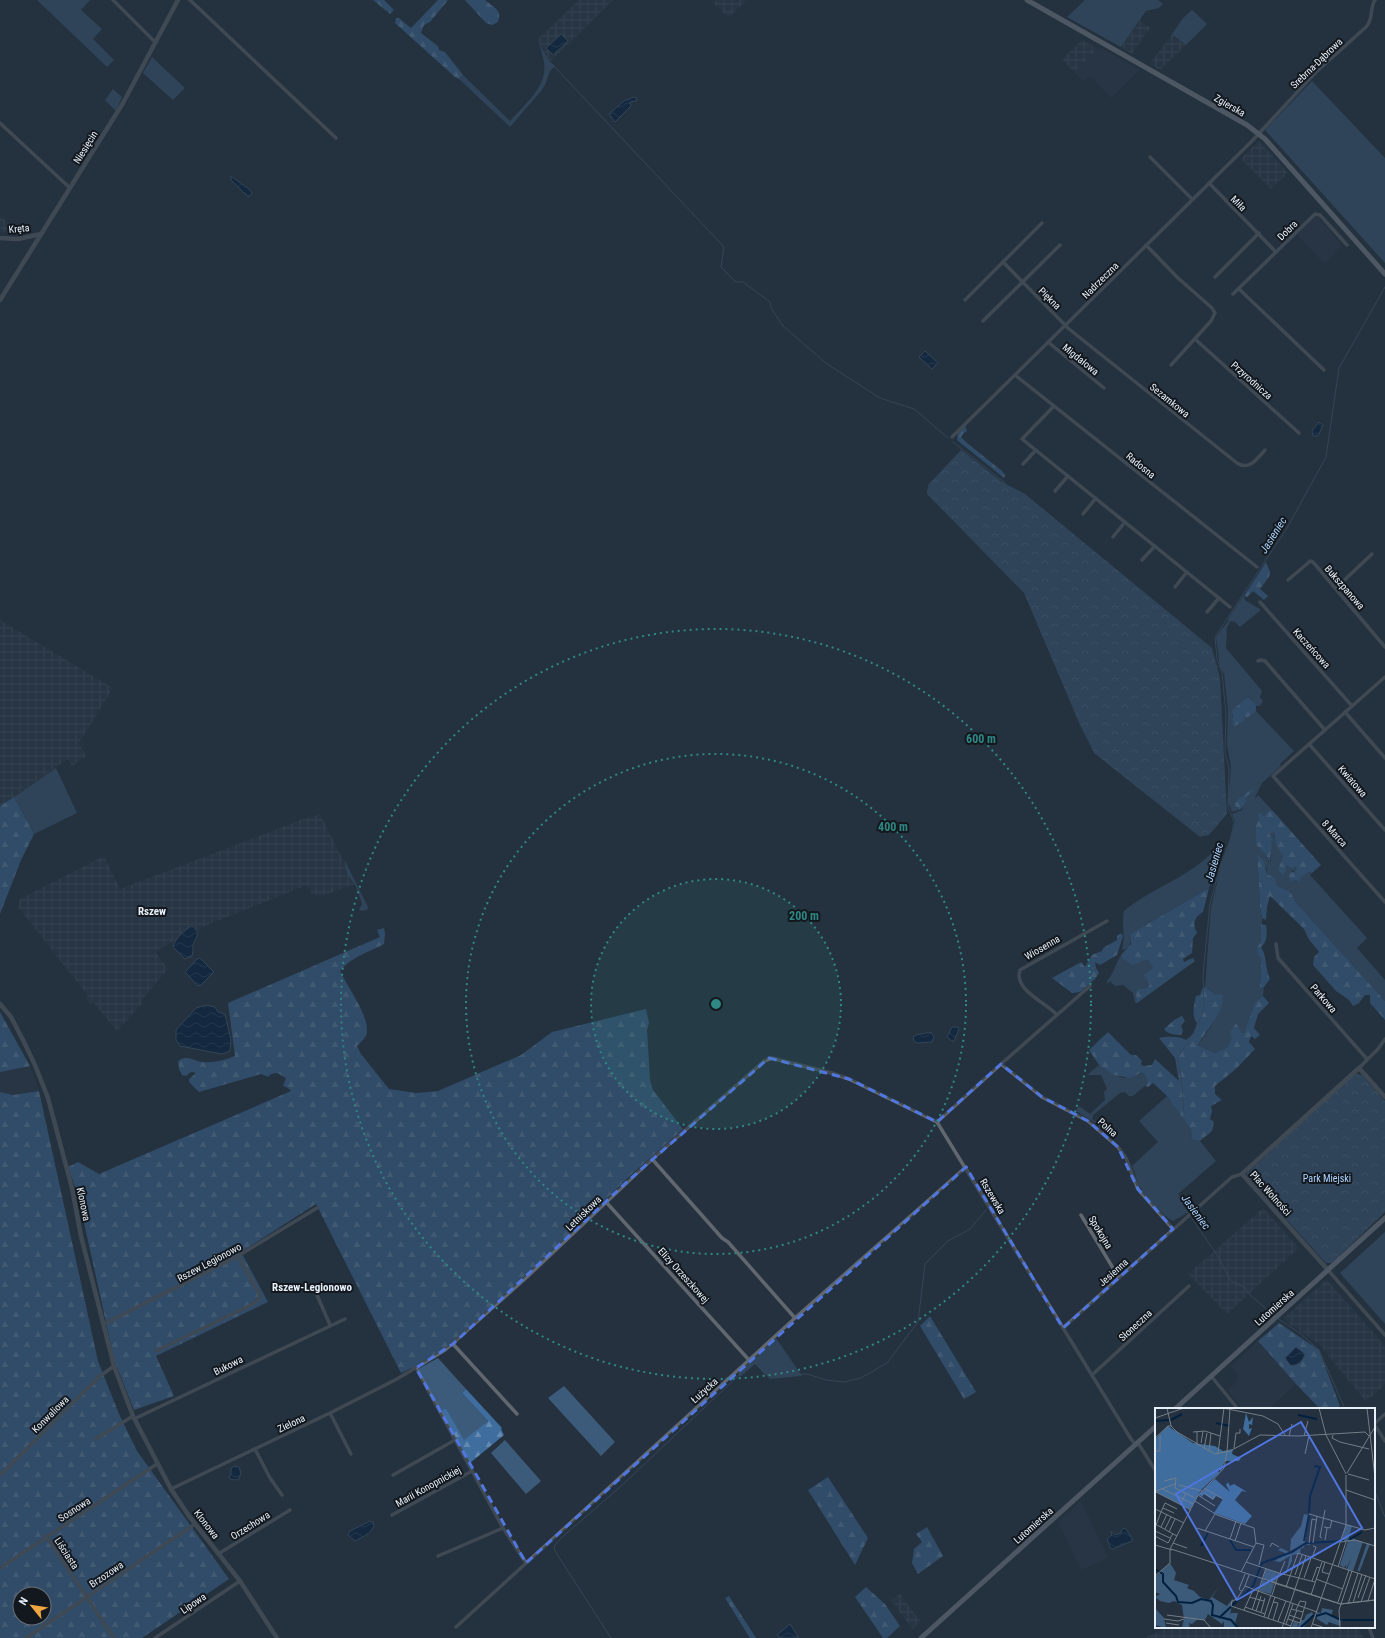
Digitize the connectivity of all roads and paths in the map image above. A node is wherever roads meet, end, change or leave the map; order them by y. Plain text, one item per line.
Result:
1 (113, 0) edge
2 (178, 0) edge
3 (190, 0) edge
4 (1027, 0) edge
5 (1375, 0) edge
6 (155, 42) junction
7 (0, 123) edge
8 (1259, 134) junction
9 (336, 138) dead end
10 (1150, 157) dead end
11 (1209, 183) junction
12 (70, 188) junction
13 (1192, 199) junction
14 (1042, 223) dead end
15 (41, 234) junction
16 (1259, 234) junction
17 (0, 238) edge
18 (1060, 244) dead end
19 (1347, 245) dead end
20 (1146, 246) junction
21 (1276, 252) junction
22 (1003, 262) junction
23 (1385, 274) edge
24 (1215, 277) dead end
25 (1022, 282) junction
26 (1239, 289) junction
27 (1233, 294) dead end
28 (0, 300) edge
29 (964, 300) dead end
30 (983, 321) dead end
31 (1065, 325) junction
32 (1194, 339) junction
33 (1048, 342) junction
34 (1171, 365) dead end
35 (1324, 370) dead end
36 (1015, 375) junction
37 (1104, 388) dead end
38 (1054, 406) junction
39 (1300, 432) dead end
40 (952, 437) dead end
41 (1036, 450) junction
42 (1265, 450) dead end
43 (1023, 464) dead end
44 (1068, 476) junction
45 (1055, 491) dead end
46 (1096, 498) junction
47 (1083, 514) dead end
48 (1125, 522) junction
49 (1113, 537) dead end
50 (1155, 546) junction
51 (1372, 554) dead end
52 (1142, 560) dead end
53 (1257, 567) dead end
54 (1188, 572) junction
55 (1288, 580) dead end
56 (1175, 586) dead end
57 (1336, 588) junction
58 (1219, 598) junction
59 (1260, 602) dead end
60 (1230, 607) dead end
61 (1207, 612) dead end
62 (1385, 646) edge
63 (1258, 661) dead end
64 (1385, 676) edge
65 (1352, 706) junction
66 (1345, 712) junction
67 (1325, 730) junction
68 (1309, 744) junction
69 (1385, 758) edge
70 (1385, 830) edge
71 (1385, 902) edge
72 (1107, 921) dead end
73 (1276, 944) dead end
74 (1090, 986) dead end
75 (0, 1004) edge
76 (1057, 1015) junction
77 (1385, 1039) edge
78 (1367, 1059) junction
79 (1001, 1064) junction
80 (1359, 1068) junction
81 (1385, 1097) edge
82 (937, 1122) junction
83 (652, 1159) junction
84 (966, 1167) junction
85 (1242, 1174) junction
86 (606, 1202) junction
87 (318, 1208) dead end
88 (1081, 1215) dead end
89 (1385, 1218) edge
90 (1173, 1229) junction
91 (238, 1256) junction
92 (1328, 1270) junction
93 (1119, 1278) junction
94 (1189, 1286) dead end
95 (317, 1295) dead end
96 (795, 1318) junction
97 (345, 1319) dead end
98 (104, 1324) junction
99 (330, 1326) junction
100 (1063, 1328) junction
101 (1385, 1336) edge
102 (453, 1344) junction
103 (156, 1351) dead end
104 (750, 1360) junction
105 (114, 1366) junction
106 (416, 1368) junction
107 (1092, 1375) junction
108 (1211, 1376) junction
109 (1176, 1408) edge
110 (1237, 1408) edge
111 (330, 1413) junction
112 (517, 1414) dead end
113 (1385, 1414) edge
114 (133, 1417) junction
115 (1375, 1423) edge
116 (1375, 1426) edge
117 (1155, 1427) edge
118 (96, 1438) dead end
119 (456, 1440) junction
120 (1385, 1441) edge
121 (1136, 1444) junction
122 (256, 1449) junction
123 (351, 1454) dead end
124 (157, 1464) junction
125 (1155, 1470) edge
126 (472, 1471) junction
127 (0, 1475) edge
128 (393, 1475) dead end
129 (171, 1489) junction
130 (282, 1494) dead end
131 (290, 1510) dead end
132 (392, 1516) dead end
133 (195, 1524) junction
134 (503, 1528) junction
135 (46, 1536) junction
136 (218, 1554) junction
137 (438, 1556) dead end
138 (526, 1564) junction
139 (0, 1568) edge
140 (240, 1581) junction
141 (86, 1597) junction
142 (456, 1627) dead end
143 (1369, 1628) edge
144 (26, 1638) edge
145 (114, 1638) edge
146 (155, 1638) edge
147 (277, 1638) edge
148 (921, 1638) edge
149 (1373, 1638) edge

1 - 6 street
2 - 6 street, Niesięcin
3 - 9 street
4 - 8 main road, Zgierska
5 - 8 street, Srebrna-Dąbrowa
6 - 12 street, Niesięcin
7 - 12 street
8 - 11 street, Nadrzeczna
8 - 23 main road, Zgierska
10 - 13 street
11 - 13 street, Nadrzeczna
11 - 16 street, Miła
12 - 15 street, Niesięcin
13 - 20 street, Nadrzeczna
14 - 22 street
15 - 17 street, Kręta
15 - 28 street, Niesięcin
16 - 21 street, Miła
16 - 24 street
18 - 25 street
19 - 21 street, Dobra
20 - 31 street, Nadrzeczna
20 - 32 street
21 - 26 street, Dobra
22 - 25 street, Piękna
22 - 29 street
25 - 30 street
25 - 31 street, Piękna
26 - 27 street, Dobra
26 - 35 street
31 - 33 street, Nadrzeczna
31 - 42 street, Sezamkowa
32 - 34 street
32 - 39 street, Przyrodnicza
33 - 36 street, Nadrzeczna
33 - 37 street, Migdałowa
36 - 38 street, Radosna
36 - 40 street, Nadrzeczna
38 - 41 street
38 - 53 street, Radosna
41 - 43 street
41 - 44 street
44 - 45 street
44 - 46 street
46 - 47 street
46 - 48 street
48 - 49 street
48 - 50 street
50 - 52 street
50 - 54 street
51 - 57 street
54 - 56 street
54 - 58 street
55 - 57 street, Bukszpanowa
57 - 62 street, Bukszpanowa
58 - 60 street
58 - 61 street
59 - 65 street, Kaczeńcowa
63 - 67 street
64 - 65 street
65 - 66 street
66 - 67 street
66 - 69 street
67 - 68 street
68 - 70 street, Kwiatowa
68 - 71 street, 8 Marca
72 - 76 street, Wiosenna
73 - 78 street, Parkowa
74 - 76 street
75 - 98 street, Klonowa
76 - 79 street
77 - 78 street
78 - 80 street
79 - 82 street
79 - 90 street, Polna
80 - 81 street
80 - 85 street, Plac Wolności
82 - 83 street, Letniskowa
82 - 84 street, Rszewska
83 - 86 street, Letniskowa
83 - 96 street
84 - 96 street, Łużycka
84 - 100 street, Rszewska
85 - 90 street
85 - 92 street, Plac Wolności
86 - 102 street, Letniskowa
86 - 104 street, Elizy Orzeszkowej
87 - 91 street, Rszew Legionowo
88 - 93 street, Spokojna
89 - 92 main road, Lutomierska
90 - 93 street, Jesienna
91 - 98 street, Rszew Legionowo
91 - 103 street
92 - 101 street, Plac Wolności
92 - 108 main road, Lutomierska
93 - 100 street, Jesienna
94 - 107 street, Słoneczna
95 - 99 street
96 - 104 street, Łużycka
97 - 99 street, Bukowa
98 - 105 street, Klonowa
99 - 114 street, Bukowa
100 - 107 street, Rszewska
102 - 106 street, Letniskowa
102 - 112 street
104 - 138 street, Łużycka
105 - 114 street, Klonowa
105 - 127 street, Konwaliowa
106 - 111 street, Zielona
106 - 119 street, Marii Konopnickiej
107 - 121 street, Rszewska
108 - 109 main road, Lutomierska
108 - 110 street
111 - 122 street, Zielona
111 - 123 street
113 - 115 street
114 - 118 street
114 - 124 street, Klonowa
116 - 120 street
117 - 121 main road, Lutomierska
119 - 126 street, Marii Konopnickiej
119 - 128 street
121 - 125 street, Rszewska
121 - 148 main road, Lutomierska
122 - 129 street, Zielona
122 - 130 street
124 - 129 street, Klonowa
124 - 135 street, Sosnowa
126 - 132 street, Marii Konopnickiej
126 - 134 street, Marii Konopnickiej
129 - 133 street, Klonowa
131 - 136 street, Orzechowa
133 - 136 street, Klonowa
133 - 141 street, Brzozowa
134 - 137 street
134 - 138 street, Marii Konopnickiej
135 - 139 street, Sosnowa
135 - 141 street, Liściasta
136 - 140 street, Klonowa
138 - 142 street, Łużycka
140 - 146 street, Lipowa
140 - 147 street, Klonowa
141 - 144 street, Brzozowa
141 - 145 street, Liściasta
143 - 149 street

